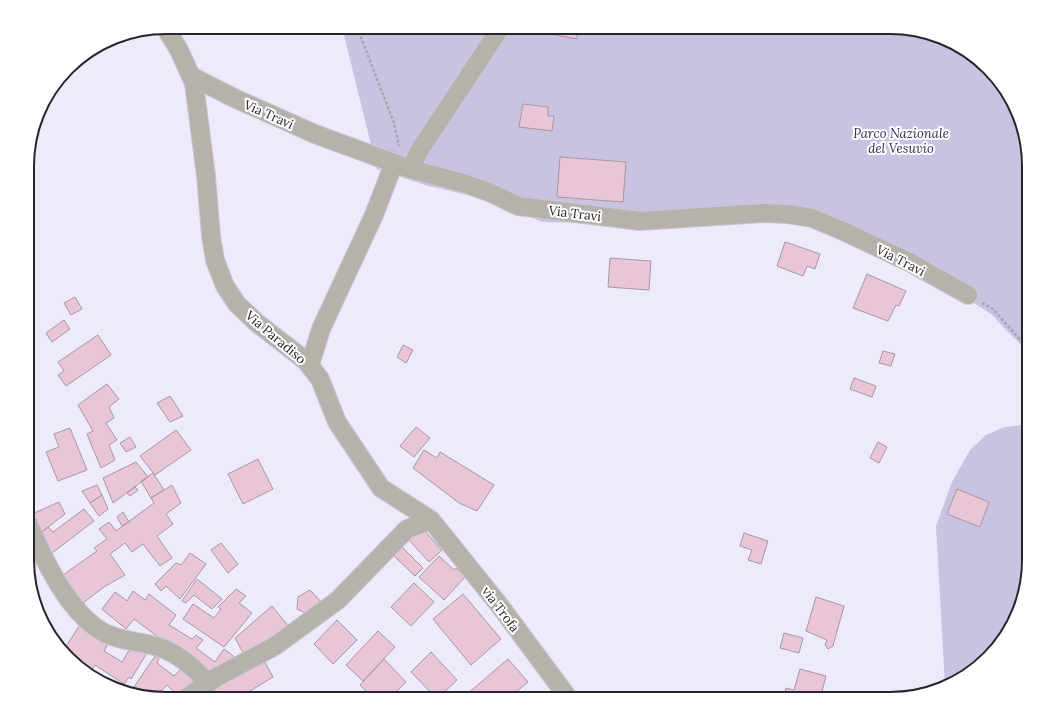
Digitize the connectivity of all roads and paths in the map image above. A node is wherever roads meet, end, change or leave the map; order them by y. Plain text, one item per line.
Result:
1 (169, 34) edge
2 (361, 34) edge
3 (496, 34) edge
4 (191, 76) junction
5 (402, 166) junction
6 (968, 295) joint
7 (1022, 342) edge
8 (310, 365) junction
9 (431, 520) junction
10 (34, 537) edge
11 (208, 683) junction
12 (195, 692) edge
13 (564, 692) edge

1 - 4 street, Via Paradiso
2 - 5 path
3 - 5 street
4 - 5 street, Via Travi
4 - 8 street, Via Paradiso
5 - 6 street, Via Travi
5 - 8 street
6 - 7 path
8 - 9 street, Via Paradiso
9 - 11 street
9 - 13 street, via Trofa
10 - 11 street
11 - 12 street

